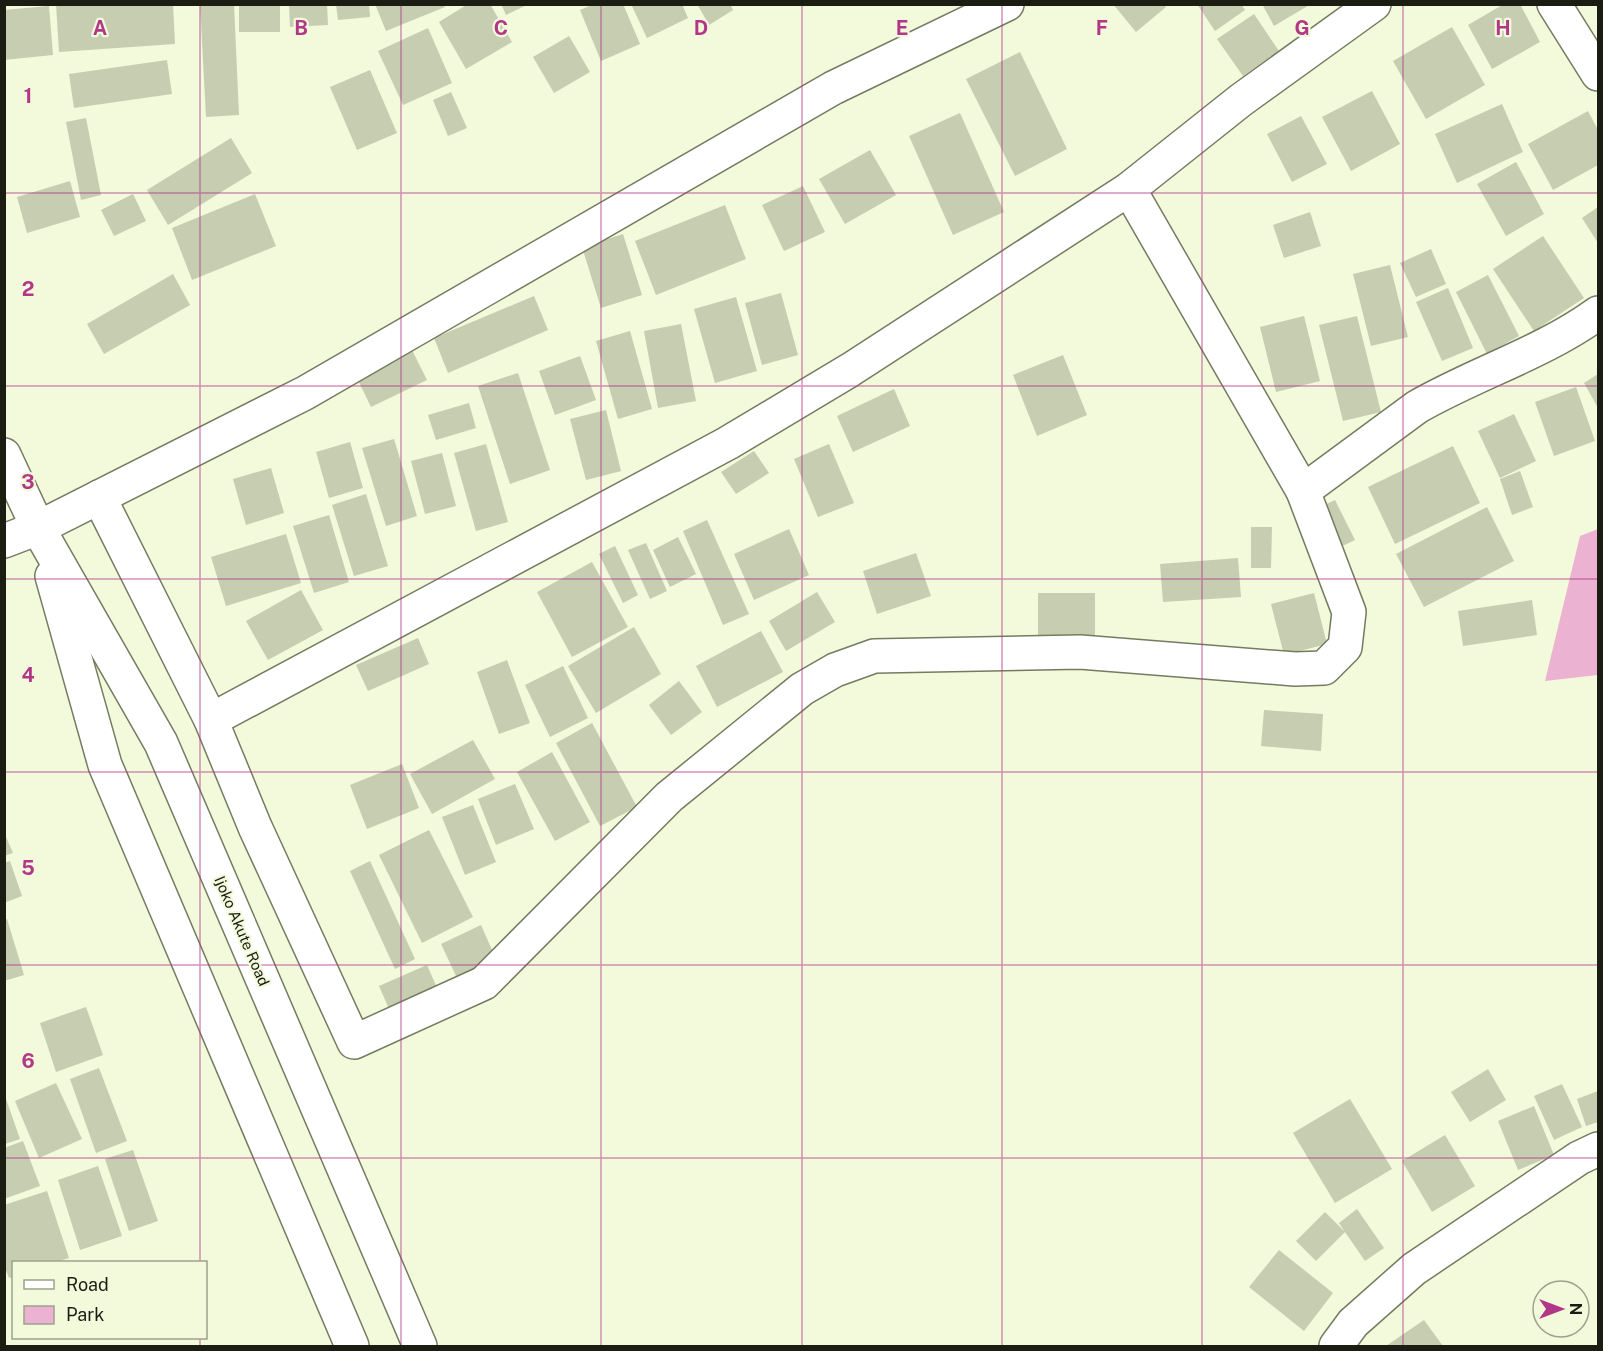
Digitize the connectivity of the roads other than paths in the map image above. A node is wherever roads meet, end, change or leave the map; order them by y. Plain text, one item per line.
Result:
1 (1007, 4) edge
2 (1374, 4) edge
3 (1554, 4) edge
4 (1599, 74) edge
5 (1129, 189) junction
6 (1599, 313) edge
7 (4, 455) edge
8 (1303, 491) junction
9 (99, 497) junction
10 (38, 528) junction
11 (4, 541) edge
12 (211, 720) junction
13 (1599, 1149) edge
14 (352, 1347) edge
15 (420, 1347) edge
16 (1336, 1347) edge

1 - 9 street
2 - 5 street
3 - 4 street
5 - 8 street
5 - 12 street
6 - 8 street
7 - 10 street, Ijoko Akute Road
8 - 12 street
9 - 10 street
9 - 12 street
10 - 11 street
10 - 14 street, Ijoko Akute Road
10 - 15 street, Ijoko Akute Road
13 - 16 street

